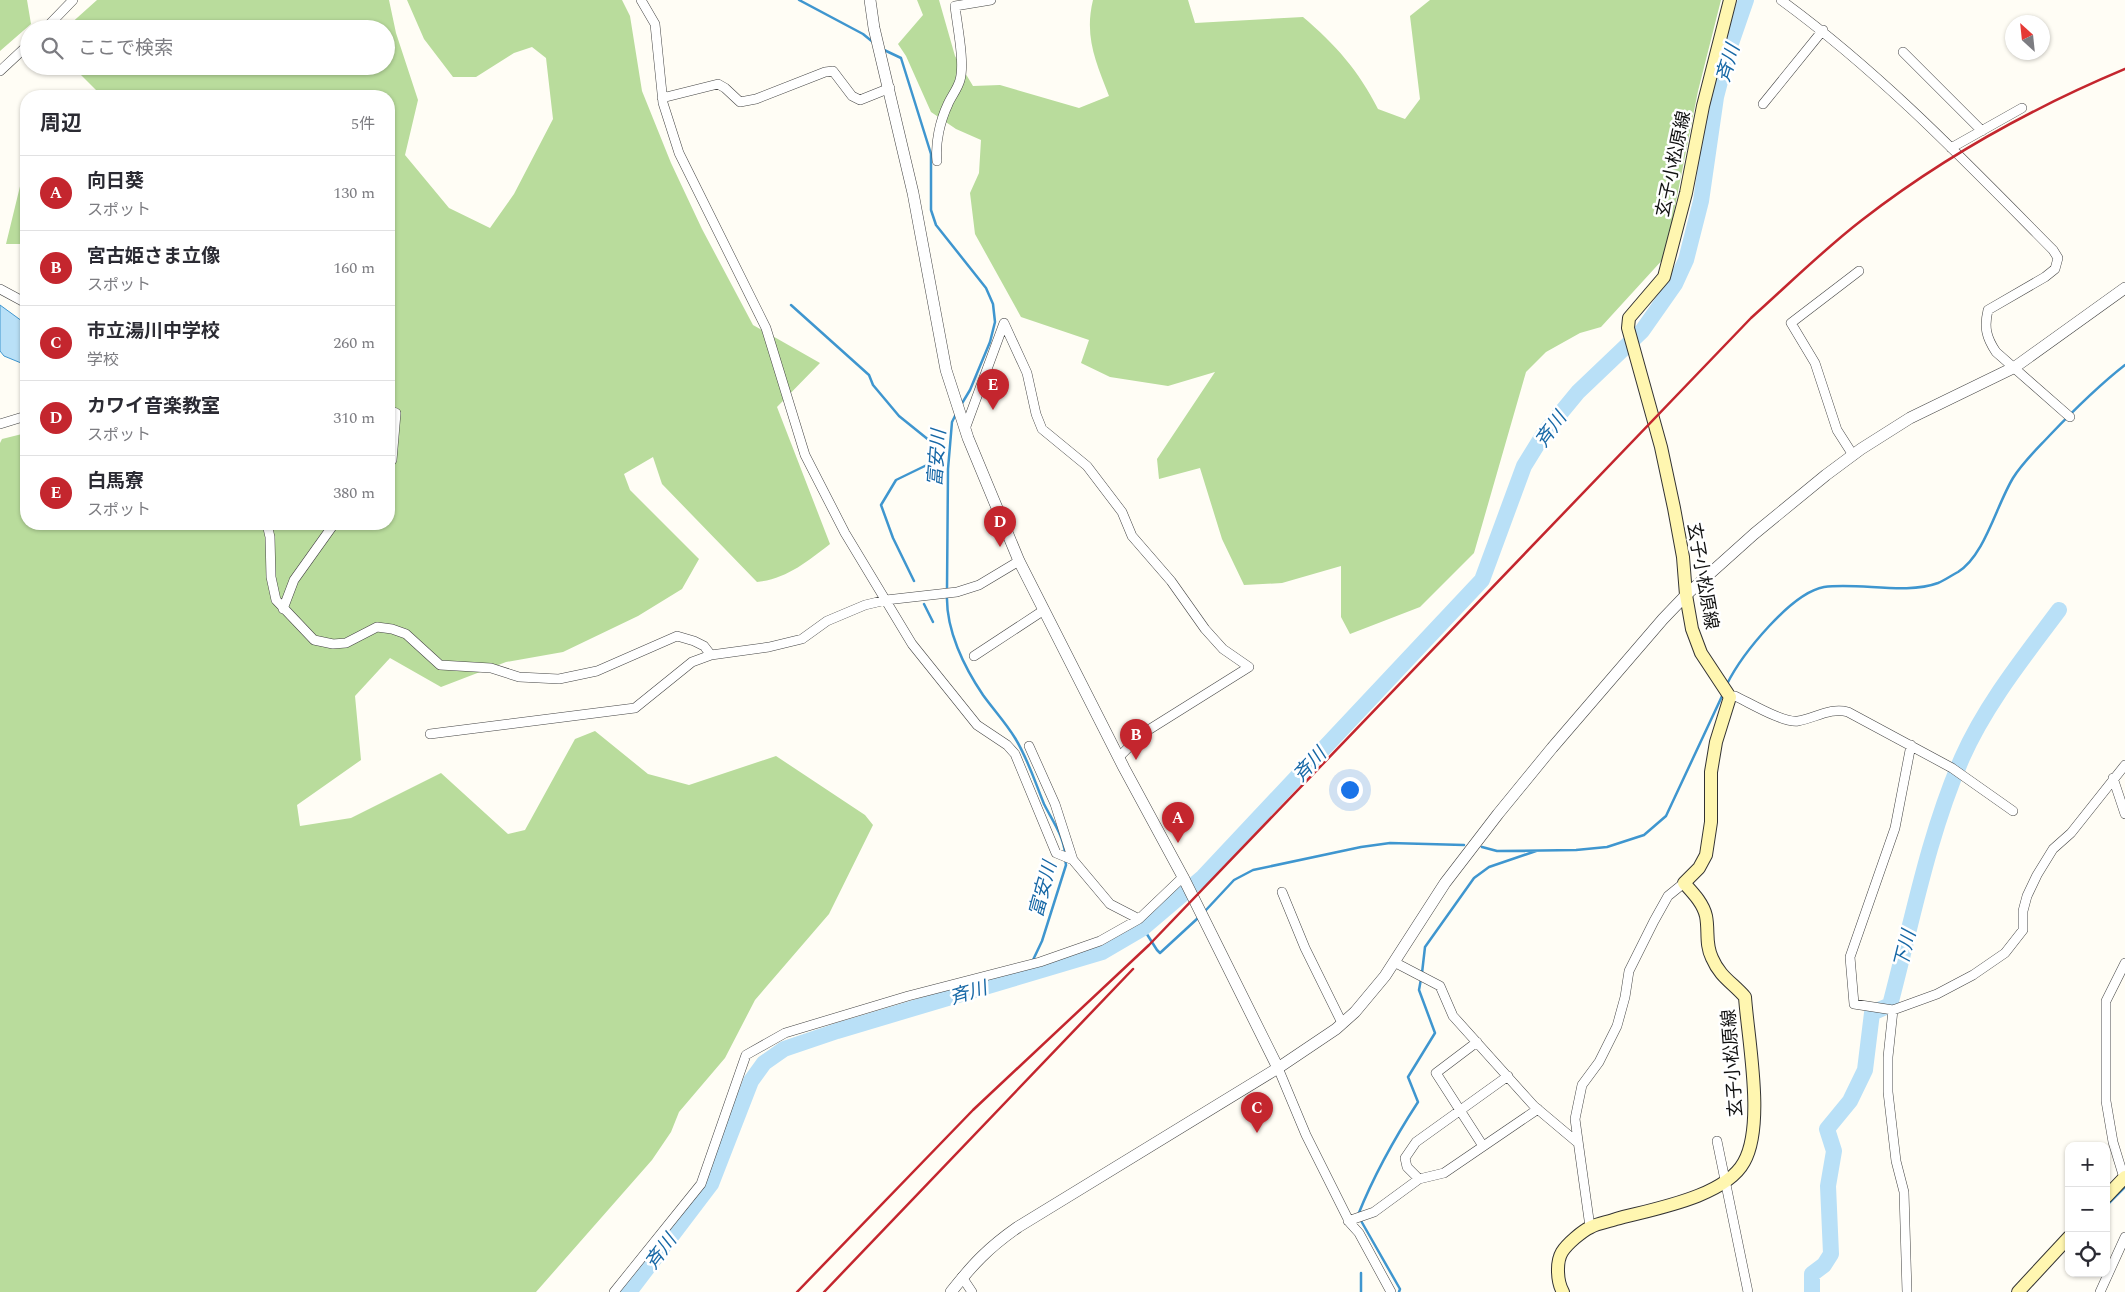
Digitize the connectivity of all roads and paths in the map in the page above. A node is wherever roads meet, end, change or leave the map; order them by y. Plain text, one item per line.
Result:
1 (73, 0) edge
2 (641, 0) edge
3 (870, 0) edge
4 (991, 0) edge
5 (1730, 0) edge
6 (1782, 0) edge
7 (54, 20) edge
8 (1823, 30) junction
9 (20, 52) edge
10 (1903, 52) dead end
11 (0, 71) edge
12 (890, 88) junction
13 (662, 98) junction
14 (1763, 104) dead end
15 (2022, 108) dead end
16 (1982, 131) junction
17 (1951, 148) junction
18 (937, 162) dead end
19 (1859, 272) dead end
20 (2125, 288) edge
21 (0, 289) edge
22 (20, 300) edge
23 (2015, 367) junction
24 (395, 413) edge
25 (20, 417) edge
26 (2070, 417) dead end
27 (0, 424) edge
28 (395, 425) edge
29 (966, 431) junction
30 (1853, 455) junction
31 (268, 530) edge
32 (330, 530) edge
33 (1019, 561) junction
34 (1686, 595) junction
35 (886, 600) junction
36 (283, 609) junction
37 (1044, 610) junction
38 (711, 655) junction
39 (974, 656) dead end
40 (1730, 697) junction
41 (430, 734) dead end
42 (1911, 745) junction
43 (1029, 746) dead end
44 (1119, 757) junction
45 (2125, 765) edge
46 (2113, 778) junction
47 (2013, 811) dead end
48 (2125, 814) edge
49 (1073, 860) junction
50 (1183, 877) junction
51 (1684, 883) junction
52 (1282, 892) dead end
53 (1139, 919) junction
54 (1394, 962) junction
55 (2125, 963) edge
56 (1893, 1010) junction
57 (1342, 1024) junction
58 (1477, 1042) junction
59 (1278, 1068) junction
60 (1508, 1076) junction
61 (1538, 1109) junction
62 (1460, 1110) junction
63 (1717, 1141) dead end
64 (1578, 1143) junction
65 (1483, 1146) junction
66 (2124, 1177) edge
67 (1419, 1179) junction
68 (1726, 1183) junction
69 (2110, 1193) edge
70 (1348, 1221) junction
71 (1590, 1227) junction
72 (2125, 1238) edge
73 (2065, 1241) edge
74 (962, 1277) junction
75 (2021, 1290) edge
76 (614, 1292) edge
77 (951, 1292) edge
78 (972, 1292) edge
79 (1390, 1292) edge
80 (1563, 1292) edge
81 (1748, 1292) edge
82 (1908, 1292) edge
83 (2100, 1292) edge

1 - 7 street
2 - 13 street
3 - 12 street
4 - 18 street
5 - 34 main road, 玄子小松原線
6 - 8 street
8 - 14 street
8 - 17 street
9 - 11 street
10 - 16 street
12 - 13 street
12 - 29 street
13 - 35 street
15 - 16 street
16 - 17 street
17 - 23 street
19 - 30 street
20 - 23 street
21 - 22 street
23 - 26 street
23 - 30 street
24 - 28 street
25 - 27 street
29 - 33 street
29 - 44 street
30 - 34 street
31 - 36 street
32 - 36 street
33 - 35 street
33 - 37 street
34 - 40 main road, 玄子小松原線
34 - 54 street
35 - 38 street
35 - 49 street
36 - 38 street
37 - 39 street
37 - 44 street
38 - 41 street
40 - 42 street
40 - 51 main road
42 - 47 street
42 - 56 street
43 - 49 street
44 - 50 street
45 - 46 street
46 - 48 street
46 - 56 street
49 - 53 street
50 - 53 street
50 - 59 street
51 - 64 street
51 - 68 main road, 玄子小松原線
52 - 57 street
53 - 76 street
54 - 57 street
54 - 58 street
55 - 66 street
56 - 82 street
57 - 59 street
58 - 60 street
58 - 62 street
59 - 70 street
59 - 74 street
60 - 61 street
60 - 62 street
61 - 64 street
61 - 65 street
62 - 65 street
62 - 67 street
63 - 68 street
64 - 71 street
65 - 67 street
66 - 69 main road
67 - 70 street
68 - 71 main road, 玄子小松原線
68 - 81 street
70 - 79 street
71 - 80 main road, 玄子小松原線
72 - 83 street
73 - 75 main road
74 - 77 street
74 - 78 street

